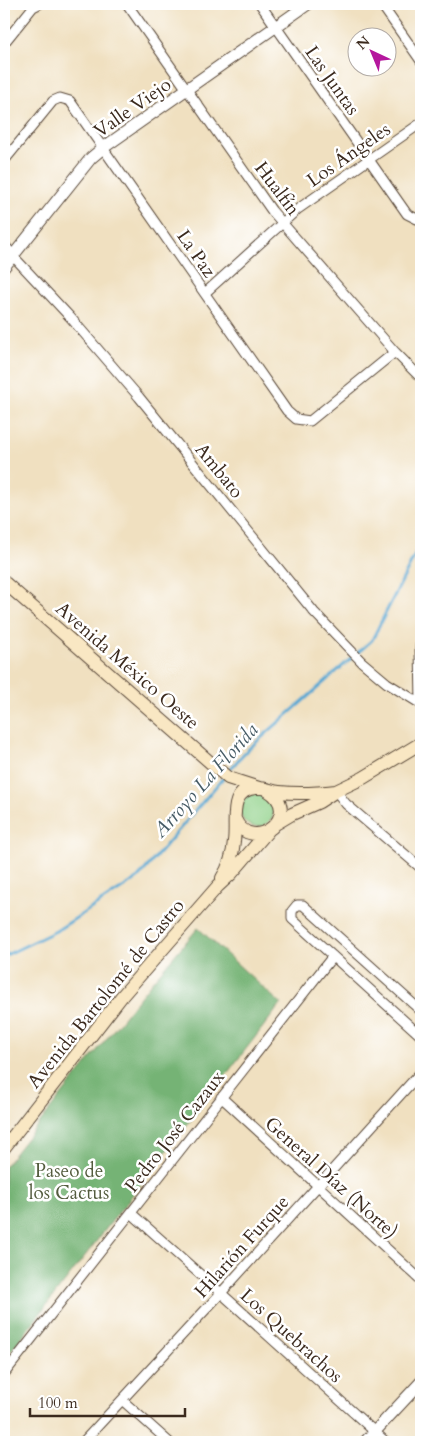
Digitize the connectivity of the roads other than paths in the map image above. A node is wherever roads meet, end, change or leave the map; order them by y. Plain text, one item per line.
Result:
1 (127, 4) edge
2 (260, 4) edge
3 (308, 4) edge
4 (381, 4) edge
5 (34, 5) edge
6 (276, 26) junction
7 (4, 43) edge
8 (421, 61) edge
9 (188, 89) junction
10 (421, 122) edge
11 (103, 148) junction
12 (369, 159) junction
13 (4, 161) edge
14 (419, 219) edge
15 (284, 223) junction
16 (4, 244) edge
17 (13, 256) junction
18 (4, 267) edge
19 (205, 293) junction
20 (395, 352) junction
21 (421, 378) edge
22 (4, 582) edge
23 (421, 635) edge
24 (421, 704) edge
25 (421, 743) edge
26 (228, 778) junction
27 (263, 789) junction
28 (336, 791) junction
29 (234, 815) junction
30 (272, 827) junction
31 (421, 868) edge
32 (218, 886) junction
33 (333, 956) junction
34 (421, 1011) edge
35 (421, 1036) edge
36 (421, 1072) edge
37 (221, 1097) junction
38 (4, 1148) edge
39 (318, 1186) junction
40 (131, 1213) junction
41 (421, 1280) edge
42 (221, 1293) junction
43 (4, 1374) edge
44 (421, 1382) edge
45 (122, 1400) junction
46 (374, 1432) junction
47 (83, 1442) edge
48 (169, 1442) edge
49 (365, 1442) edge
50 (386, 1442) edge

1 - 9 street, Hualfín
2 - 6 street, Las Juntas
3 - 6 street, Valle Viejo
4 - 8 street
5 - 7 street
6 - 9 street, Valle Viejo
6 - 12 street, Las Juntas
9 - 11 street, Valle Viejo
9 - 15 street, Hualfín
10 - 12 street, Los Ángeles
11 - 13 street, La Paz
11 - 17 street, Valle Viejo
11 - 19 street, La Paz
12 - 14 street, Las Juntas
12 - 15 street, Los Ángeles
15 - 19 street, Los Ángeles
15 - 20 street, Hualfín
16 - 17 street, Ambato
17 - 18 street, Valle Viejo
17 - 24 street, Ambato
19 - 20 street, La Paz
20 - 21 street, Hualfín
22 - 26 main road, Avenida México Oeste
23 - 24 street
25 - 28 main road, Avenida Bartolomé de Castro
26 - 27 main road, Avenida México Oeste
26 - 29 main road
27 - 28 main road, Avenida Bartolomé de Castro
27 - 29 main road
27 - 30 main road
28 - 30 main road, Avenida Bartolomé de Castro
28 - 31 street
29 - 30 main road
29 - 32 main road, Avenida Bartolomé de Castro
30 - 32 main road, Avenida Bartolomé de Castro
32 - 38 main road, Avenida Bartolomé de Castro
33 - 34 street
33 - 35 street
33 - 37 street, Pedro José Cazaux
36 - 39 street, Hilarión Furque
37 - 39 street, General Díaz (Norte)
37 - 40 street, Pedro José Cazaux
39 - 41 street, General Díaz (Norte)
39 - 42 street, Hilarión Furque
40 - 42 street, Los Quebrachos
40 - 43 street, Pedro José Cazaux
42 - 45 street, Hilarión Furque
42 - 46 street, Los Quebrachos
44 - 46 street
45 - 47 street, Hilarión Furque
45 - 48 street
46 - 49 street
46 - 50 street, Los Quebrachos

